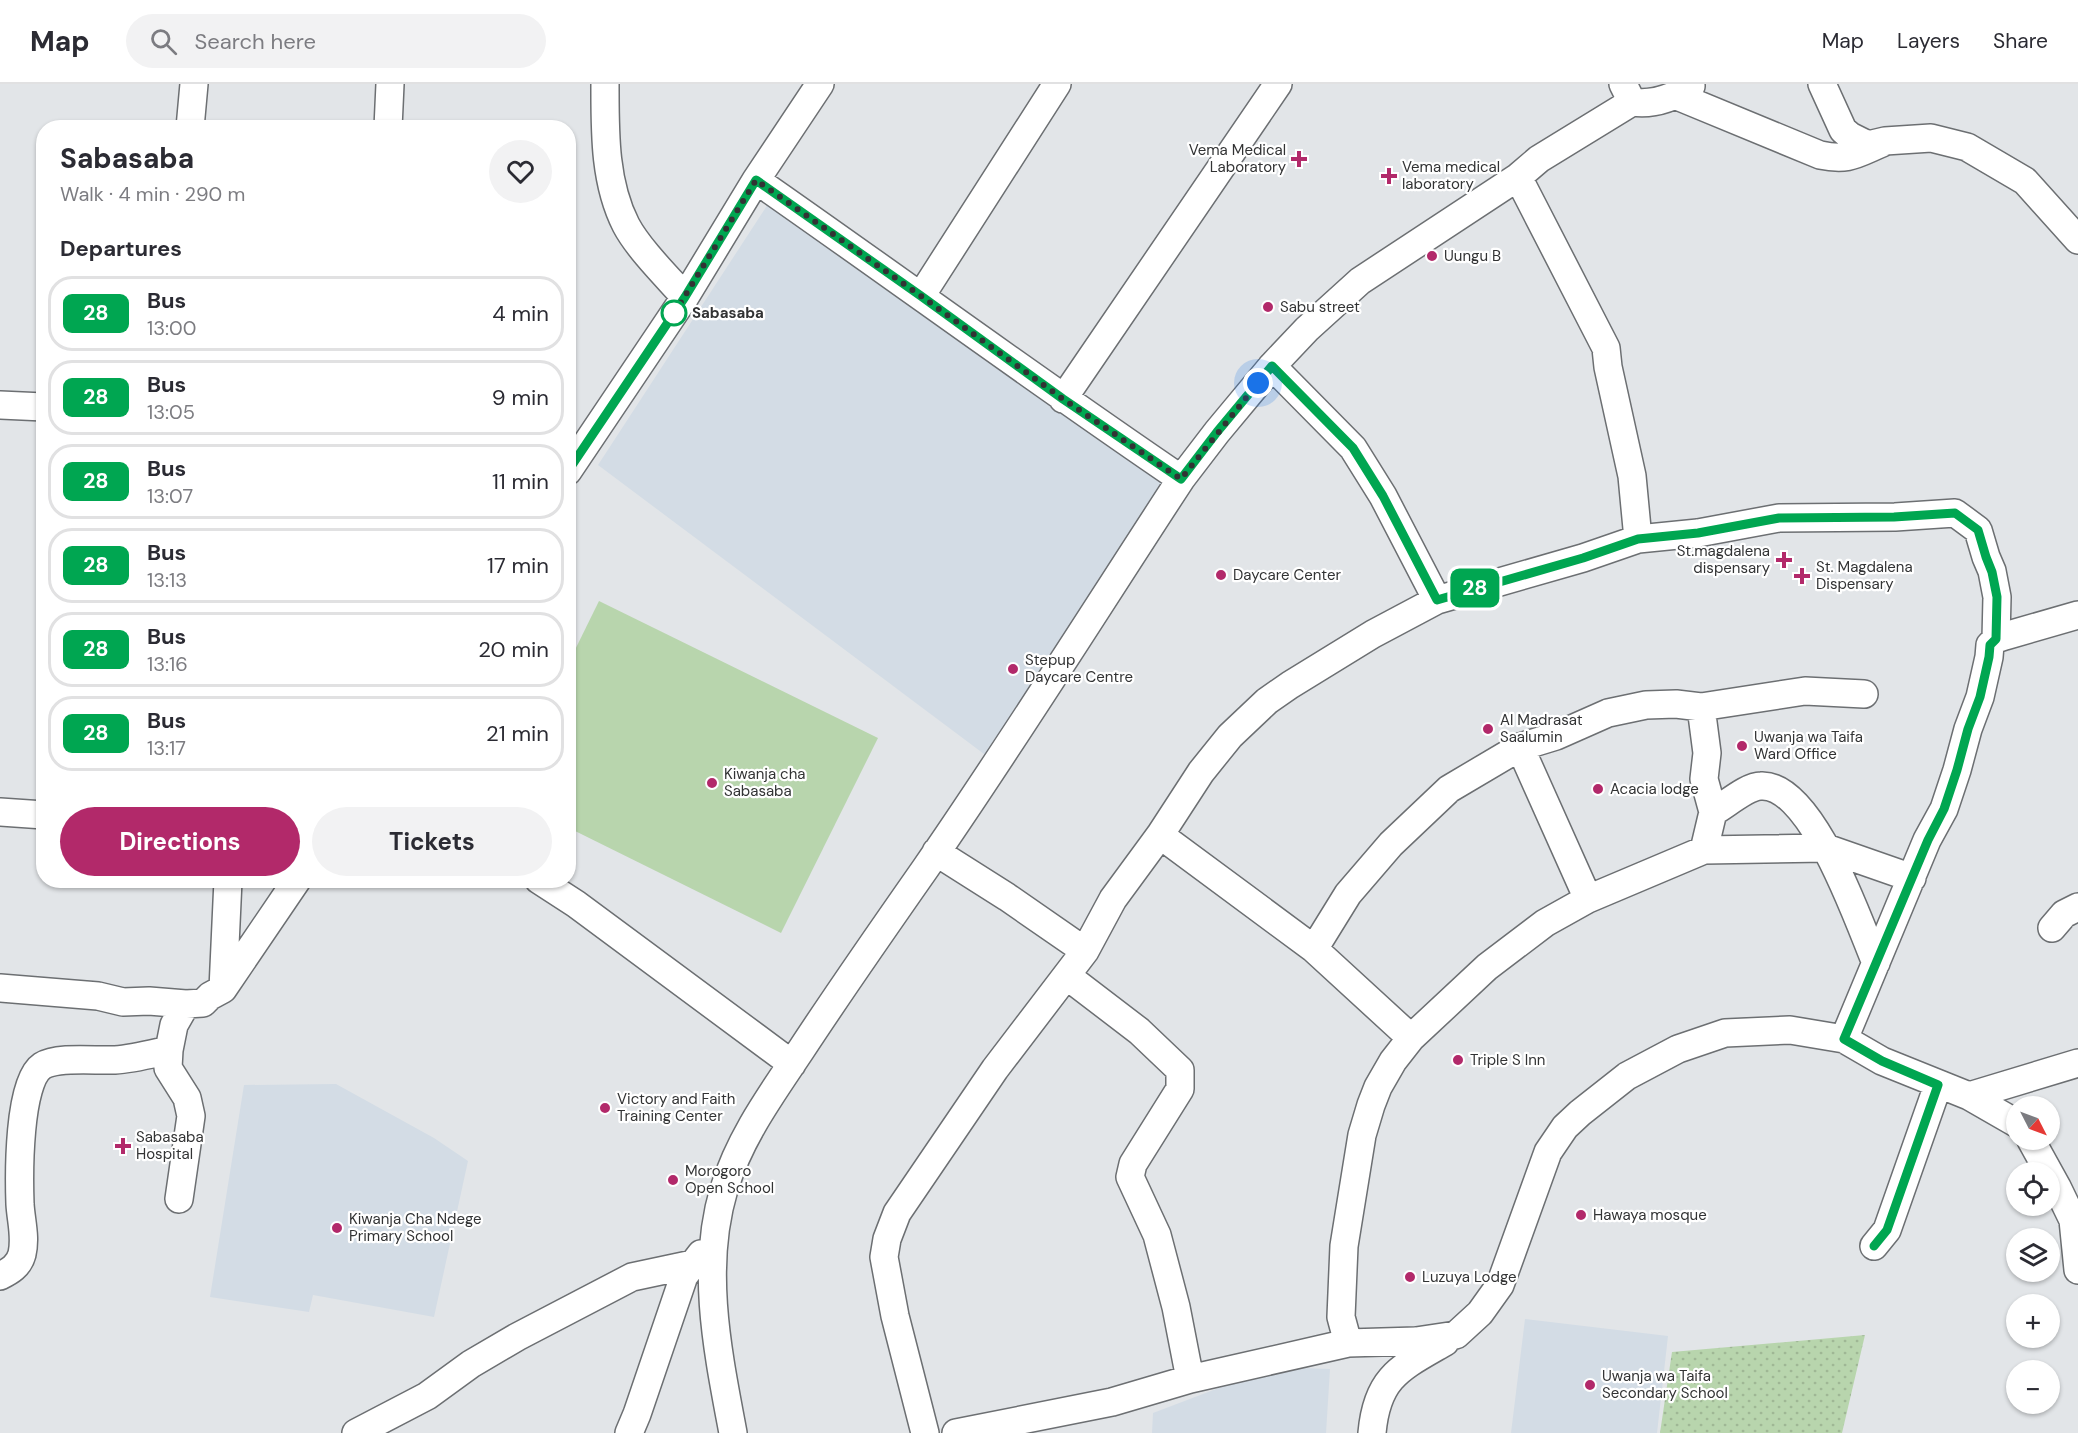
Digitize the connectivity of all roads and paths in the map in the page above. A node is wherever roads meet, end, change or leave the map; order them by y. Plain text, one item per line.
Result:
1 (194, 84) edge
2 (390, 84) edge
3 (604, 84) edge
4 (820, 84) edge
5 (1057, 84) edge
6 (1278, 84) edge
7 (1822, 84) edge
8 (1685, 90) edge
9 (1628, 93) edge
10 (191, 120) edge
11 (388, 120) edge
12 (1885, 141) junction
13 (1518, 177) junction
14 (756, 180) junction
15 (2078, 240) edge
16 (921, 296) junction
17 (685, 297) junction
18 (1272, 366) junction
19 (1063, 399) junction
20 (0, 405) edge
21 (36, 407) edge
22 (576, 459) edge
23 (1181, 479) junction
24 (1638, 539) junction
25 (1437, 600) junction
26 (2078, 615) edge
27 (1996, 639) junction
28 (1864, 694) dead end
29 (1701, 707) junction
30 (1520, 747) junction
31 (0, 812) edge
32 (1713, 812) junction
33 (36, 814) edge
34 (1160, 835) junction
35 (1826, 848) junction
36 (1704, 850) junction
37 (936, 852) junction
38 (1912, 878) junction
39 (228, 888) edge
40 (292, 888) edge
41 (551, 888) edge
42 (1588, 899) junction
43 (1314, 950) junction
44 (1085, 951) junction
45 (1876, 963) junction
46 (1067, 976) junction
47 (0, 988) edge
48 (223, 989) junction
49 (186, 1004) junction
50 (1411, 1038) junction
51 (1844, 1039) junction
52 (169, 1050) junction
53 (2078, 1063) edge
54 (792, 1064) junction
55 (1938, 1085) junction
56 (1969, 1096) junction
57 (2006, 1117) edge
58 (2037, 1150) edge
59 (179, 1199) dead end
60 (2075, 1219) edge
61 (713, 1238) junction
62 (1874, 1246) dead end
63 (693, 1264) junction
64 (2078, 1270) edge
65 (0, 1276) edge
66 (1456, 1335) junction
67 (1348, 1343) junction
68 (1190, 1380) junction
69 (356, 1433) edge
70 (629, 1433) edge
71 (733, 1433) edge
72 (925, 1433) edge
73 (956, 1433) edge
74 (1372, 1433) edge

1 - 10 street
2 - 11 street
3 - 17 street
4 - 14 street
5 - 16 street
6 - 19 street
7 - 12 street
8 - 9 street
8 - 12 street
9 - 13 street
12 - 15 street
13 - 18 street
13 - 24 street
14 - 16 street
14 - 17 street
16 - 19 street
17 - 22 street
18 - 23 street
18 - 25 street
19 - 23 street
20 - 21 street
23 - 37 street
24 - 25 street
24 - 27 street
25 - 34 street
26 - 27 street
27 - 38 street
28 - 29 street
29 - 30 street
29 - 32 street
30 - 42 street
30 - 43 street
31 - 33 street
32 - 35 street
32 - 36 street
34 - 43 street
34 - 44 street
35 - 36 street
35 - 38 street
35 - 45 street
36 - 42 street
37 - 44 street
37 - 54 street
38 - 45 street
39 - 48 street
40 - 48 street
41 - 54 street
42 - 50 street
43 - 50 street
44 - 46 street
45 - 51 street
46 - 68 street
46 - 72 street
47 - 49 street
48 - 49 street
49 - 52 street
50 - 67 street
51 - 55 street
51 - 66 street
52 - 59 street
52 - 65 street
53 - 56 street
54 - 61 street
55 - 56 street
55 - 62 street
56 - 57 street
58 - 60 street
60 - 64 street
61 - 63 street
61 - 71 street
63 - 69 street
63 - 70 street
66 - 67 street
66 - 74 street
67 - 68 street
68 - 73 street

